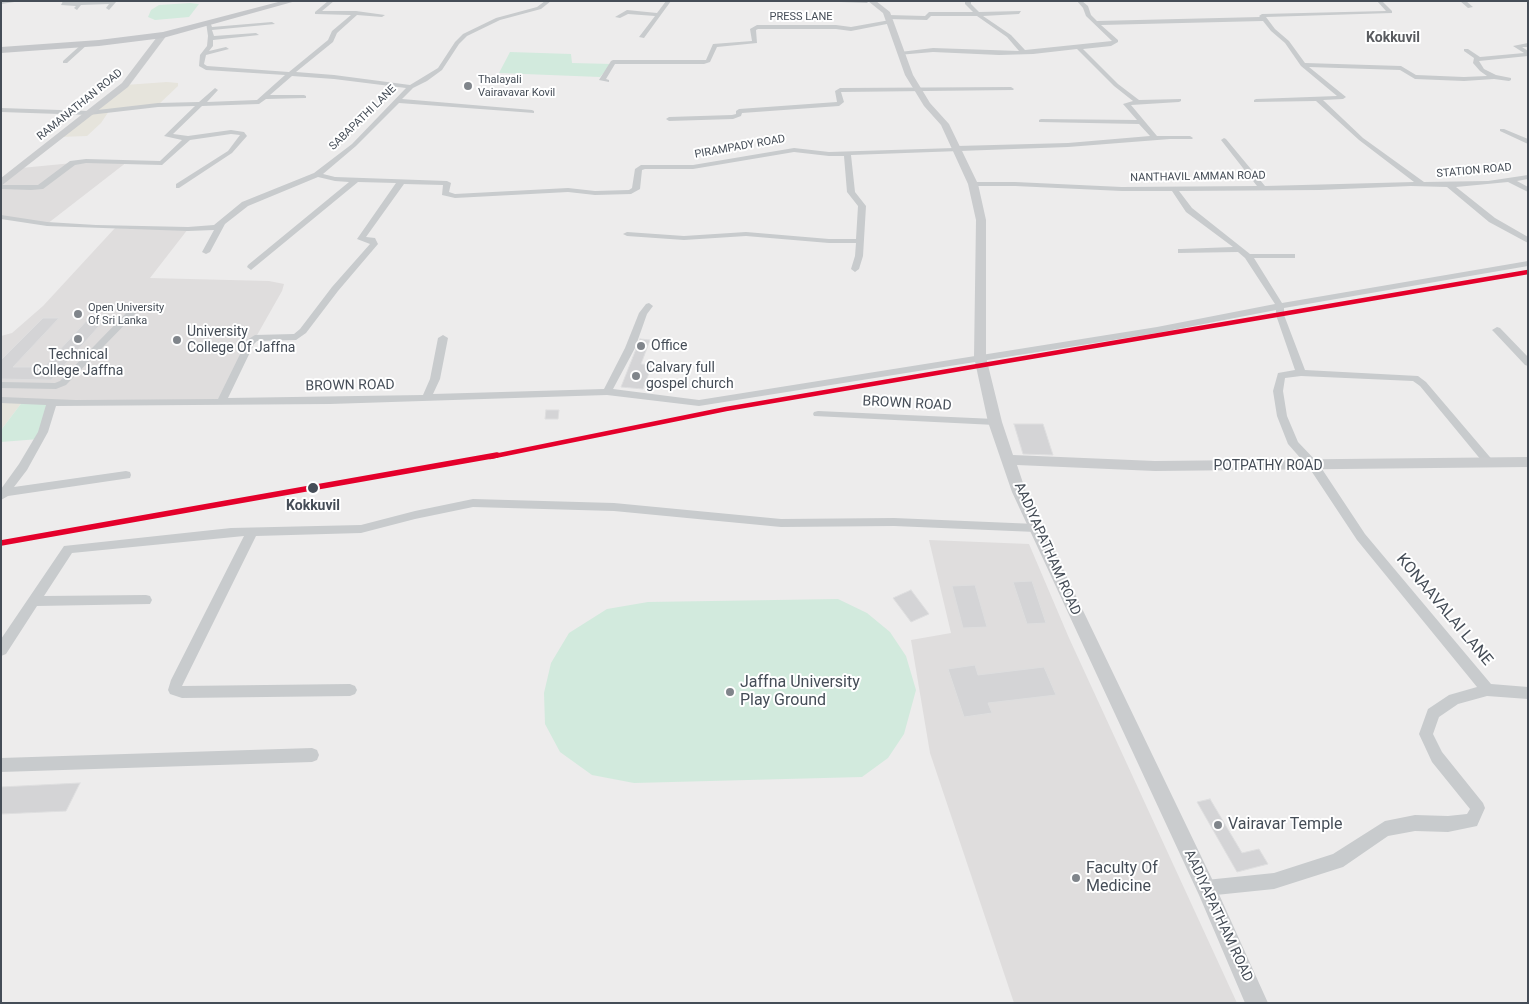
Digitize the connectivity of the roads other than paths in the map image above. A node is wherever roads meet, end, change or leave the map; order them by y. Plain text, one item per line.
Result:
1 (19, 1) edge
2 (66, 1) edge
3 (292, 1) edge
4 (332, 1) edge
5 (549, 1) edge
6 (668, 1) edge
7 (815, 1) edge
8 (867, 1) edge
9 (871, 1) edge
10 (968, 1) edge
11 (1080, 1) edge
12 (1379, 1) edge
13 (1462, 1) edge
14 (3, 3) edge
15 (78, 4) junction
16 (1470, 6) dead end
17 (109, 8) dead end
18 (75, 11) dead end
19 (1019, 12) dead end
20 (356, 13) junction
21 (979, 14) junction
22 (382, 15) dead end
23 (659, 15) junction
24 (618, 17) dead end
25 (1264, 19) junction
26 (889, 20) junction
27 (1096, 23) junction
28 (272, 24) dead end
29 (208, 26) junction
30 (163, 35) junction
31 (256, 35) dead end
32 (642, 37) dead end
33 (210, 38) junction
34 (85, 44) junction
35 (1528, 45) edge
36 (1078, 47) junction
37 (226, 49) dead end
38 (1, 50) edge
39 (1466, 50) dead end
40 (1023, 52) junction
41 (206, 53) junction
42 (900, 54) junction
43 (1478, 58) junction
44 (65, 62) dead end
45 (1303, 65) junction
46 (290, 74) junction
47 (1494, 77) junction
48 (1509, 79) dead end
49 (607, 81) dead end
50 (411, 87) junction
51 (916, 89) junction
52 (215, 90) dead end
53 (1010, 90) dead end
54 (266, 97) junction
55 (304, 97) dead end
56 (1179, 100) dead end
57 (1318, 100) junction
58 (398, 101) junction
59 (1256, 101) dead end
60 (1138, 102) junction
61 (201, 105) junction
62 (1, 110) edge
63 (532, 112) dead end
64 (89, 113) junction
65 (669, 119) dead end
66 (1041, 121) dead end
67 (1144, 123) junction
68 (1502, 130) dead end
69 (188, 138) junction
70 (1190, 138) dead end
71 (1156, 139) junction
72 (1224, 140) dead end
73 (1528, 142) edge
74 (958, 149) junction
75 (847, 154) junction
76 (317, 175) junction
77 (1528, 177) edge
78 (356, 180) junction
79 (1510, 180) junction
80 (401, 182) junction
81 (973, 184) junction
82 (1, 185) edge
83 (1423, 185) junction
84 (1449, 185) junction
85 (179, 186) dead end
86 (1262, 188) junction
87 (1174, 189) junction
88 (1528, 190) edge
89 (1, 217) edge
90 (221, 224) junction
91 (628, 234) dead end
92 (860, 241) junction
93 (1528, 241) edge
94 (1240, 249) junction
95 (1181, 251) dead end
96 (206, 252) dead end
97 (1248, 256) junction
98 (1292, 256) dead end
99 (1528, 263) edge
100 (251, 267) dead end
101 (855, 269) dead end
102 (649, 306) dead end
103 (1280, 306) junction
104 (135, 309) dead end
105 (1497, 330) dead end
106 (443, 338) dead end
107 (980, 357) junction
108 (1528, 363) edge
109 (1301, 373) junction
110 (1, 385) edge
111 (607, 392) junction
112 (426, 398) junction
113 (1, 400) edge
114 (52, 401) junction
115 (221, 402) junction
116 (818, 414) dead end
117 (995, 422) junction
118 (1009, 460) junction
119 (1528, 462) edge
120 (1490, 463) junction
121 (1314, 466) junction
122 (126, 475) dead end
123 (2, 495) edge
124 (1036, 528) junction
125 (253, 531) junction
126 (146, 600) dead end
127 (34, 601) junction
128 (1, 650) edge
129 (350, 690) dead end
130 (1487, 690) junction
131 (1528, 693) edge
132 (312, 754) dead end
133 (1, 765) edge
134 (1206, 888) junction
135 (1258, 1003) edge

1 - 14 street
2 - 15 street
3 - 29 main road
4 - 20 street
5 - 50 street, SABAPATHI LANE
6 - 23 street
7 - 8 street
9 - 26 street, AADIYAPATHAM ROAD
10 - 21 street
11 - 27 street
12 - 25 street
13 - 16 street
15 - 17 street
15 - 18 street
19 - 21 street
20 - 22 street
20 - 46 street
21 - 26 street
21 - 40 street
23 - 24 street
23 - 32 street
25 - 27 street
25 - 45 street
26 - 42 street, AADIYAPATHAM ROAD
26 - 49 street, PRESS LANE
27 - 36 street
28 - 29 street
29 - 30 main road
29 - 33 street
30 - 34 main road
30 - 64 street, RAMANATHAN ROAD
31 - 33 street
33 - 41 street
34 - 38 main road
34 - 44 street
35 - 43 street
36 - 40 street
36 - 60 street
37 - 41 street
39 - 43 street
40 - 42 street
41 - 46 street
42 - 51 street, AADIYAPATHAM ROAD
43 - 47 street
45 - 47 street
45 - 57 street
46 - 50 street
46 - 54 street
47 - 48 street
50 - 58 street, SABAPATHI LANE
51 - 53 street
51 - 65 street
51 - 74 street, AADIYAPATHAM ROAD
52 - 61 street
54 - 55 street
54 - 61 street
56 - 60 street
57 - 59 street
57 - 83 street
58 - 63 street
58 - 76 street, SABAPATHI LANE
60 - 67 street
61 - 64 street
61 - 69 street
62 - 64 street
64 - 82 street, RAMANATHAN ROAD
66 - 67 street
67 - 71 street
68 - 73 street
69 - 82 street
69 - 85 street
70 - 71 street, PIRAMPADY ROAD
71 - 74 street, PIRAMPADY ROAD
72 - 86 street
74 - 75 street, PIRAMPADY ROAD
74 - 81 street, AADIYAPATHAM ROAD
75 - 80 street, PIRAMPADY ROAD
75 - 92 street
76 - 78 street, PIRAMPADY ROAD
76 - 90 street, SABAPATHI LANE
77 - 79 street, STATION ROAD
78 - 80 street, PIRAMPADY ROAD
78 - 100 street
79 - 84 street, STATION ROAD
79 - 88 street
80 - 115 street
81 - 87 street, NANTHAVIL AMMAN ROAD
81 - 107 street, AADIYAPATHAM ROAD
83 - 84 street, STATION ROAD
83 - 86 street, NANTHAVIL AMMAN ROAD
84 - 93 street
86 - 87 street, NANTHAVIL AMMAN ROAD
87 - 94 street
89 - 90 street
90 - 96 street
91 - 92 street
92 - 101 street
94 - 95 street
94 - 97 street
97 - 98 street
97 - 103 street
99 - 103 street, BROWN ROAD
102 - 111 street
103 - 107 street, BROWN ROAD
103 - 109 street
104 - 110 street
105 - 108 street
106 - 112 street
107 - 111 street, BROWN ROAD
107 - 117 street, AADIYAPATHAM ROAD
109 - 120 street
109 - 121 street, KONAAVALAI LANE
111 - 112 street, BROWN ROAD
112 - 115 street, BROWN ROAD
113 - 114 street, BROWN ROAD
114 - 115 street, BROWN ROAD
114 - 123 street
116 - 117 street, BROWN ROAD
117 - 118 street, AADIYAPATHAM ROAD
118 - 121 street, POTPATHY ROAD
118 - 124 street, AADIYAPATHAM ROAD
119 - 120 street, POTPATHY ROAD
120 - 121 street, POTPATHY ROAD
121 - 130 street, KONAAVALAI LANE
122 - 123 street
124 - 125 street
124 - 134 street, AADIYAPATHAM ROAD
125 - 127 street
125 - 129 street
126 - 127 street
127 - 128 street
130 - 131 street
130 - 134 street
132 - 133 street
134 - 135 street, AADIYAPATHAM ROAD

